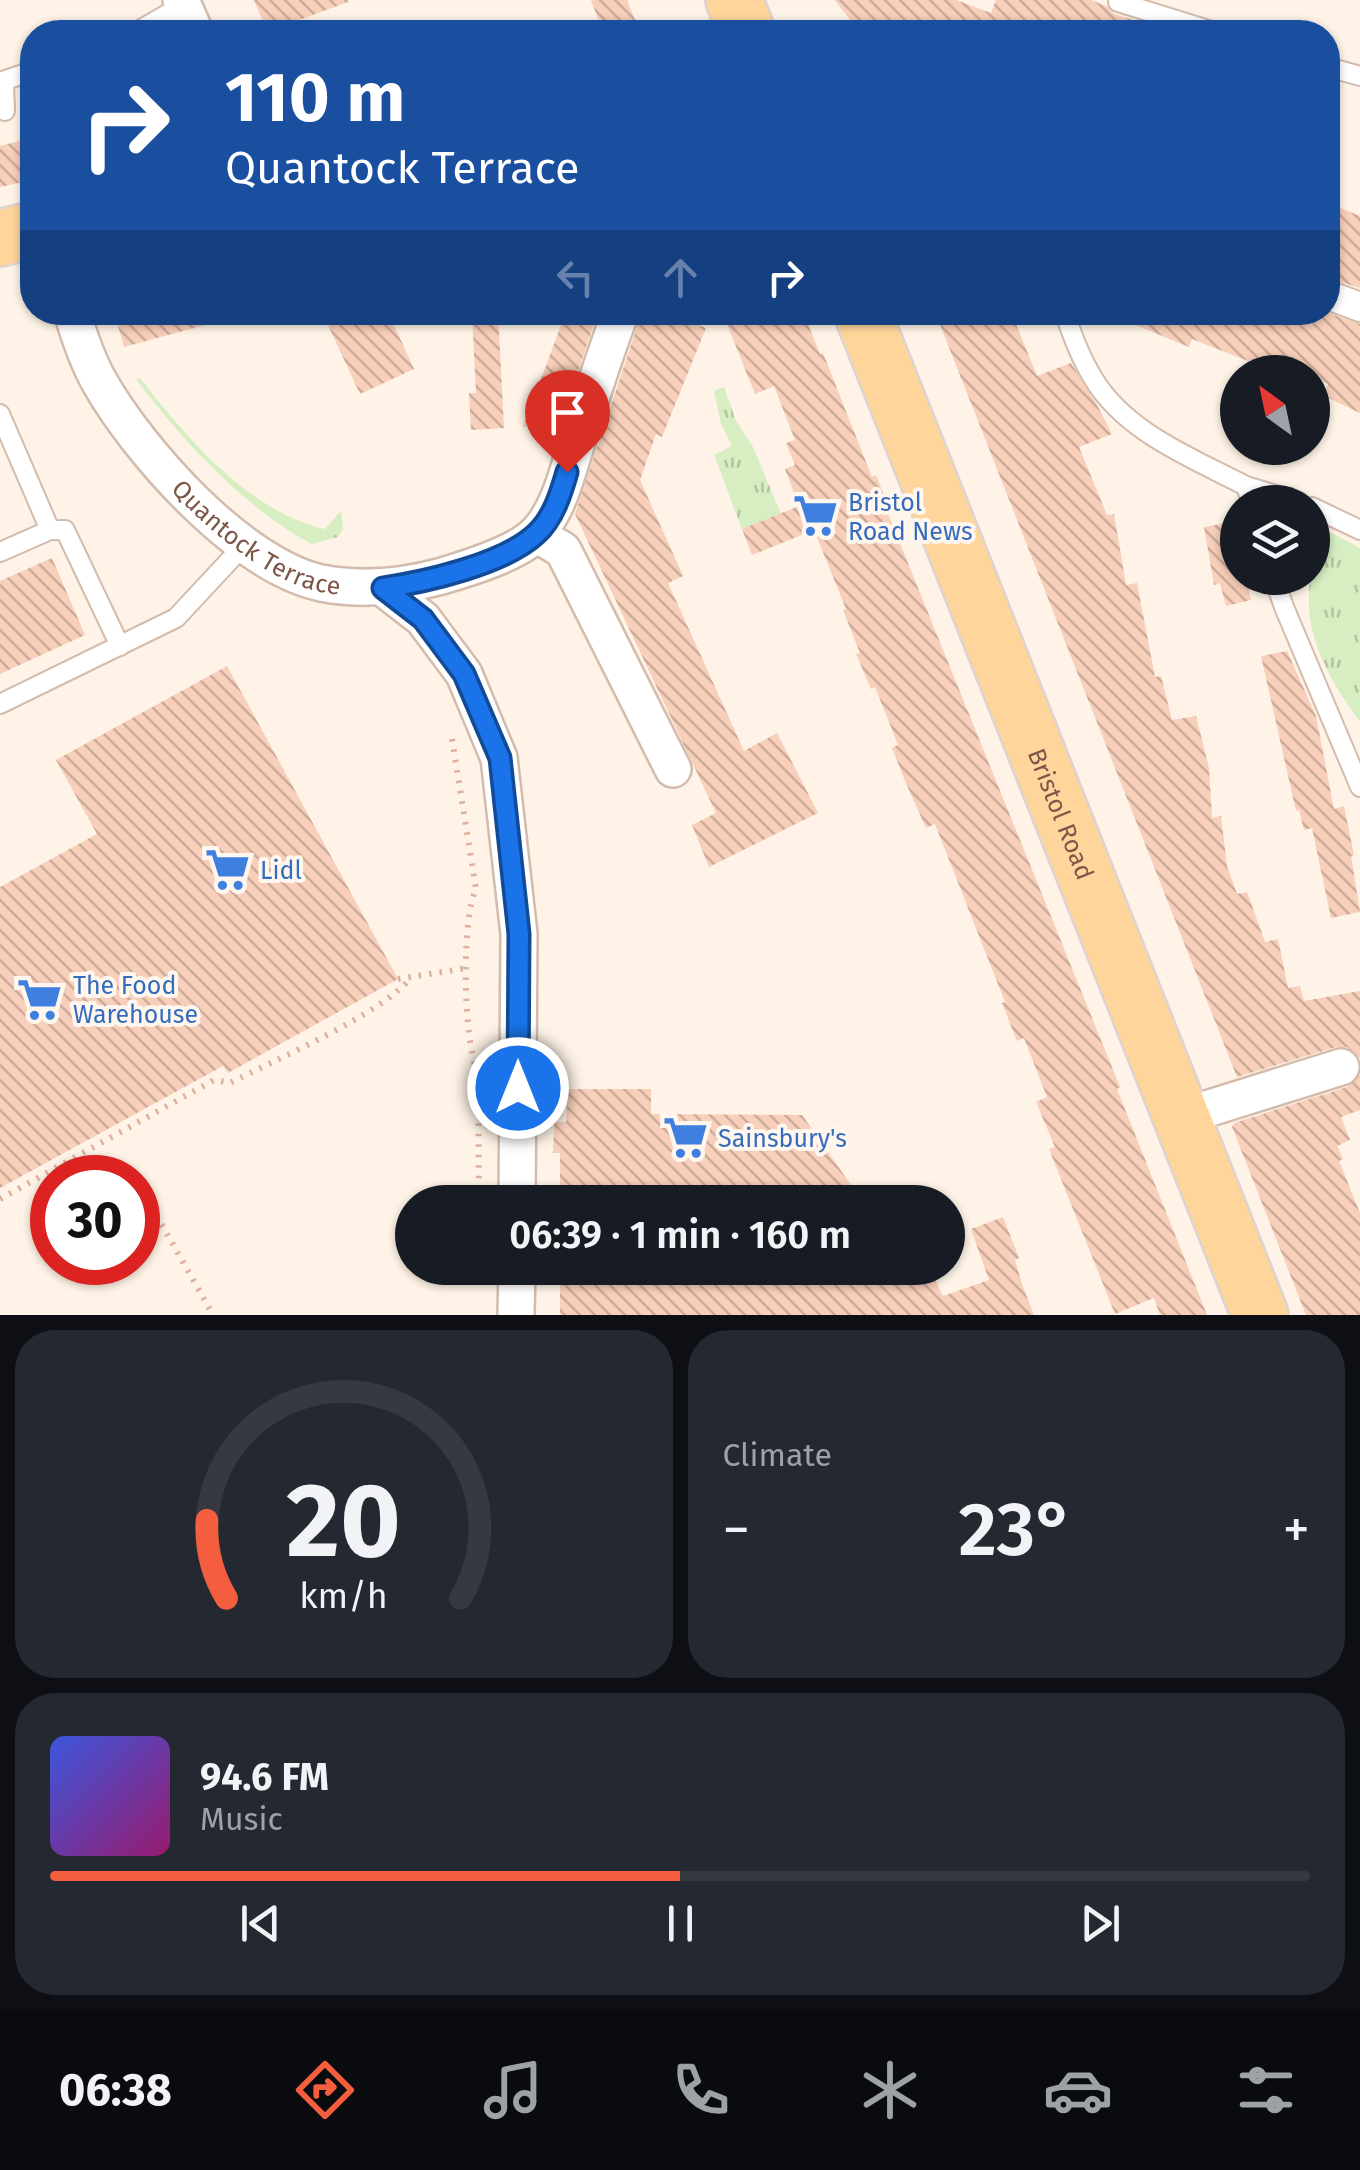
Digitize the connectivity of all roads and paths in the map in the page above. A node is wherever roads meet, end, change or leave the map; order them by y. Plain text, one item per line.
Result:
1 (1118, 2) edge
2 (1176, 20) edge
3 (2, 82) edge
4 (5, 111) dead end
5 (77, 325) edge
6 (617, 325) edge
7 (867, 325) edge
8 (1070, 325) edge
9 (0, 414) edge
10 (1233, 485) edge
11 (1330, 515) edge
12 (50, 530) junction
13 (1360, 530) edge
14 (536, 534) junction
15 (244, 545) junction
16 (0, 552) edge
17 (383, 588) junction
18 (1280, 595) edge
19 (120, 646) junction
20 (0, 704) edge
21 (450, 728) dead end
22 (673, 769) dead end
23 (1360, 787) edge
24 (467, 968) junction
25 (410, 978) junction
26 (398, 979) dead end
27 (1341, 1067) dead end
28 (1181, 1117) junction
29 (479, 1185) edge
30 (517, 1185) edge
31 (0, 1200) edge
32 (160, 1222) edge
33 (517, 1285) edge
34 (213, 1315) edge
35 (516, 1315) edge
36 (1260, 1315) edge

1 - 2 lane
3 - 4 lane
5 - 15 street, Quantock Terrace
6 - 14 street, Quantock Terrace
7 - 28 main road, Bristol Road
8 - 10 lane
9 - 12 lane
11 - 13 lane
12 - 16 lane
12 - 19 lane
14 - 17 street, Quantock Terrace
14 - 22 street
15 - 17 street, Quantock Terrace
15 - 19 lane
17 - 30 street
18 - 23 lane
19 - 20 lane
21 - 24 path
24 - 25 path
24 - 29 path
25 - 26 path
25 - 31 path
27 - 28 street
28 - 36 main road, Bristol Road
32 - 34 path
33 - 35 street

